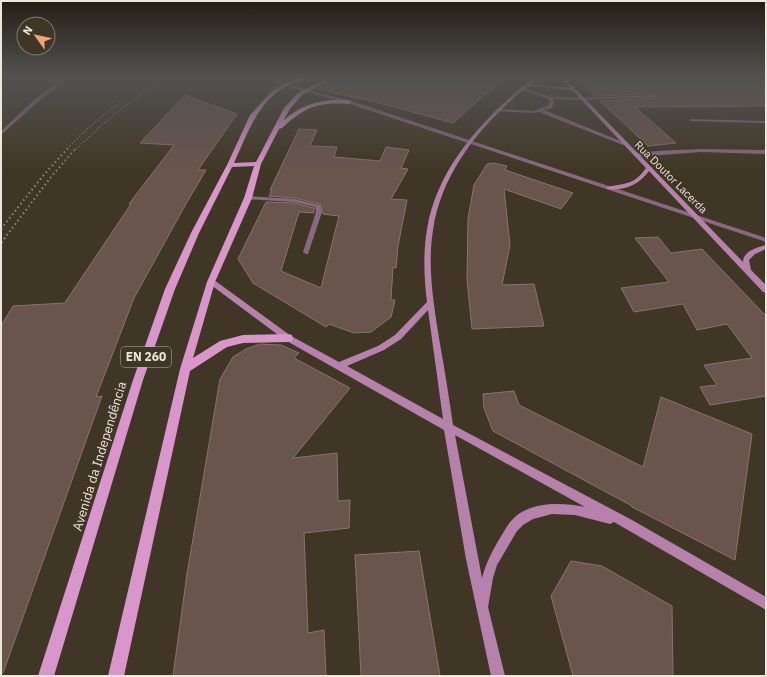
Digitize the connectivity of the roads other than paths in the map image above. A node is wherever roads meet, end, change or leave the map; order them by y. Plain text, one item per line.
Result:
1 (28, 109) edge
2 (258, 109) edge
3 (288, 109) edge
4 (303, 109) edge
5 (368, 109) edge
6 (546, 109) edge
7 (592, 109) edge
8 (497, 110) joint
9 (541, 111) junction
10 (692, 120) dead end
11 (766, 122) edge
12 (275, 131) junction
13 (1, 134) edge
14 (468, 143) junction
15 (625, 144) junction
16 (766, 152) edge
17 (636, 155) junction
18 (230, 164) junction
19 (258, 164) junction
20 (648, 168) junction
21 (609, 188) junction
22 (248, 198) junction
23 (698, 218) junction
24 (766, 240) edge
25 (766, 247) edge
26 (306, 252) dead end
27 (748, 272) junction
28 (211, 282) junction
29 (766, 290) edge
30 (431, 302) junction
31 (288, 338) junction
32 (339, 366) junction
33 (185, 369) junction
34 (448, 427) junction
35 (628, 524) junction
36 (766, 604) edge
37 (484, 618) junction
38 (46, 676) edge
39 (116, 676) edge
40 (498, 676) edge

1 - 13 street
2 - 18 main road, Avenida da Independência / EN 260
3 - 12 main road, EN 260
4 - 12 main road
5 - 14 street
6 - 9 street
7 - 15 main road, Rua Doutor Lacerda
8 - 9 street
8 - 14 main road
9 - 15 street
10 - 11 street
12 - 19 main road, EN 260
14 - 21 street
14 - 30 main road
15 - 17 main road, Rua Doutor Lacerda
16 - 17 street
17 - 20 main road, Rua Doutor Lacerda
18 - 19 main road
18 - 38 main road, Avenida da Independência / EN 260
19 - 22 main road, EN 260
20 - 21 main road
20 - 23 main road, Rua Doutor Lacerda
21 - 23 street
22 - 26 street
22 - 28 main road, EN 260
23 - 24 street
23 - 27 main road, Rua Doutor Lacerda
25 - 27 main road
27 - 29 main road, Rua Doutor Lacerda
28 - 31 main road
28 - 33 main road, EN 260
30 - 32 main road
30 - 34 main road
31 - 32 main road
31 - 33 main road
32 - 34 main road
33 - 39 main road, EN 260
34 - 35 main road
34 - 37 main road
35 - 36 main road
35 - 37 main road
37 - 40 main road

